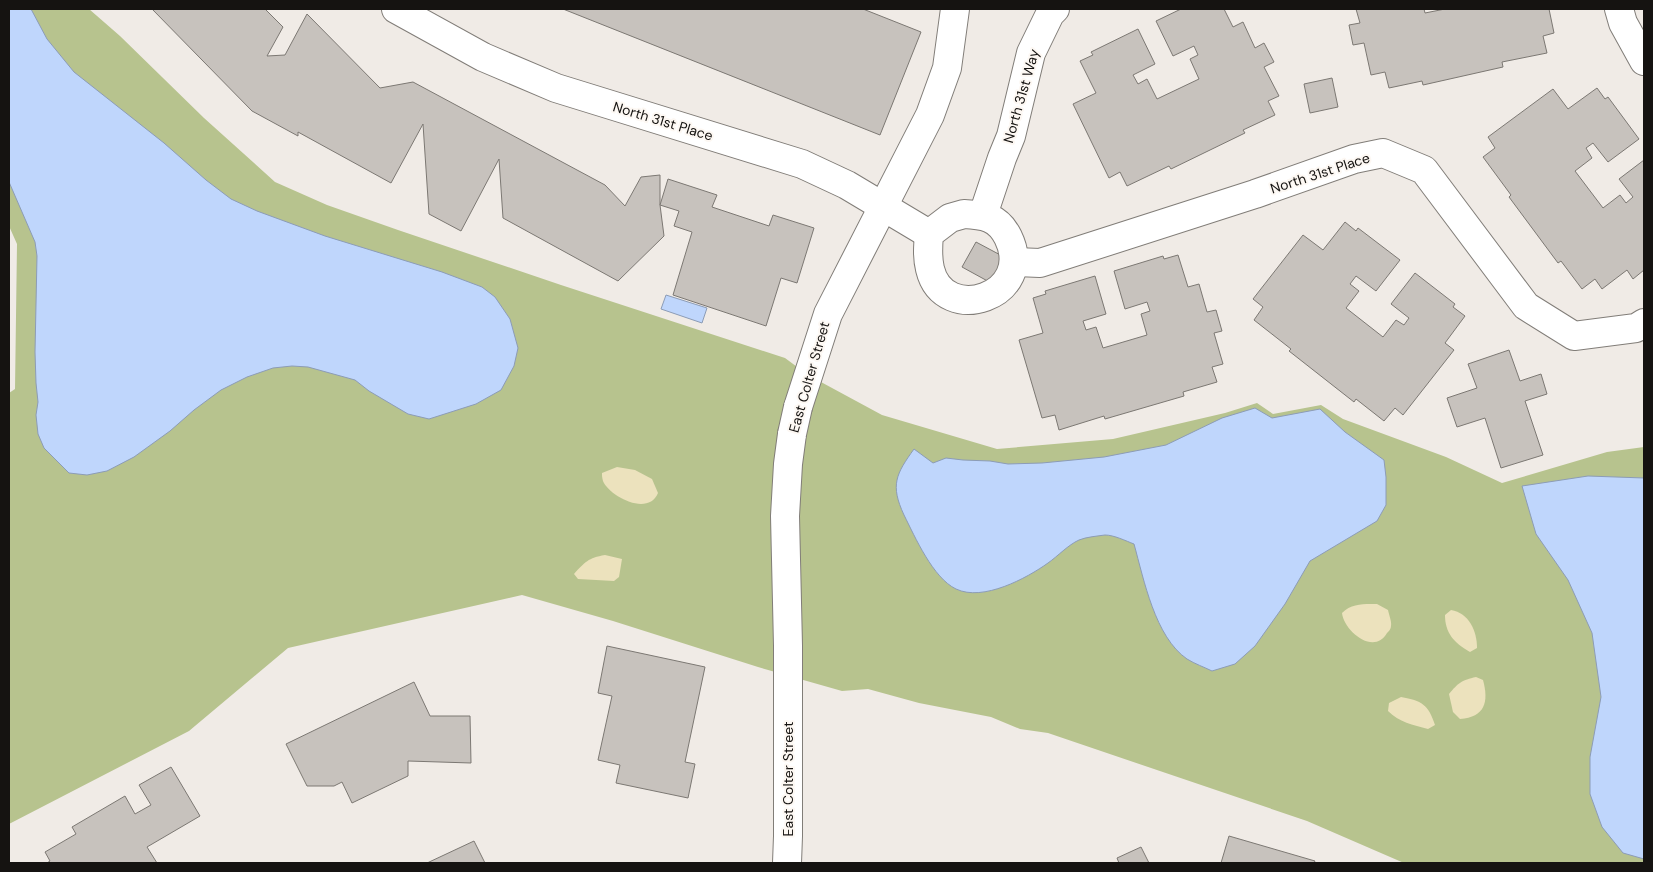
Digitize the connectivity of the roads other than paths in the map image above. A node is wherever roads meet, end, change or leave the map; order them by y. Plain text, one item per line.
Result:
1 (396, 9) edge
2 (955, 9) edge
3 (1054, 9) edge
4 (1619, 9) edge
5 (1644, 61) edge
6 (883, 208) junction
7 (983, 215) junction
8 (929, 234) junction
9 (1014, 262) junction
10 (1644, 323) edge
11 (787, 863) edge

1 - 6 street, North 31st Place
2 - 6 street, East Colter Street
3 - 7 street, North 31st Way
4 - 5 street
6 - 8 street, North 31st Place
6 - 11 street, East Colter Street, bridge
7 - 8 street
7 - 9 street
8 - 9 street
9 - 10 street, North 31st Place

